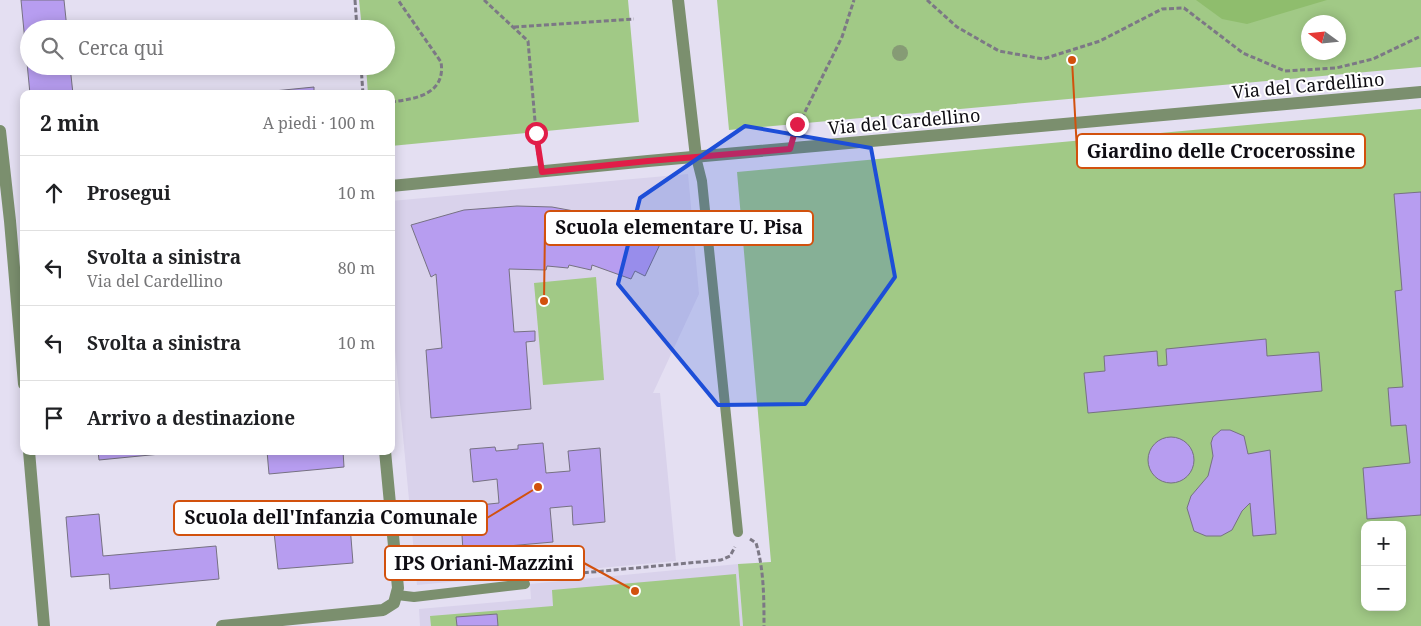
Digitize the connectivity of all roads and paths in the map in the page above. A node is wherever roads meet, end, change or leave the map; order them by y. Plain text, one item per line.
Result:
1 (354, 0) edge
2 (398, 0) edge
3 (484, 0) edge
4 (678, 0) edge
5 (854, 0) edge
6 (927, 0) edge
7 (634, 19) dead end
8 (356, 20) edge
9 (513, 27) junction
10 (1421, 36) edge
11 (362, 75) edge
12 (363, 90) edge
13 (1421, 92) edge
14 (395, 102) edge
15 (0, 131) edge
16 (790, 149) junction
17 (696, 157) junction
18 (542, 172) junction
19 (395, 186) edge
20 (20, 220) edge
21 (10, 221) junction
22 (20, 337) edge
23 (29, 455) edge
24 (385, 455) edge
25 (738, 532) junction
26 (525, 584) joint
27 (397, 595) junction
28 (44, 626) edge
29 (222, 626) edge
30 (764, 626) edge

1 - 8 path
2 - 14 path
3 - 9 path
4 - 17 street
5 - 16 path
6 - 10 path
7 - 9 path
9 - 18 path
11 - 12 path
13 - 16 street, Via del Cardellino
15 - 21 street
16 - 17 street, Via del Cardellino
17 - 18 street, Via del Cardellino
17 - 25 lane
18 - 19 street, Via del Cardellino
20 - 21 street
21 - 22 street
23 - 28 street
24 - 27 street
25 - 26 path
25 - 30 path
26 - 27 lane
27 - 29 street

